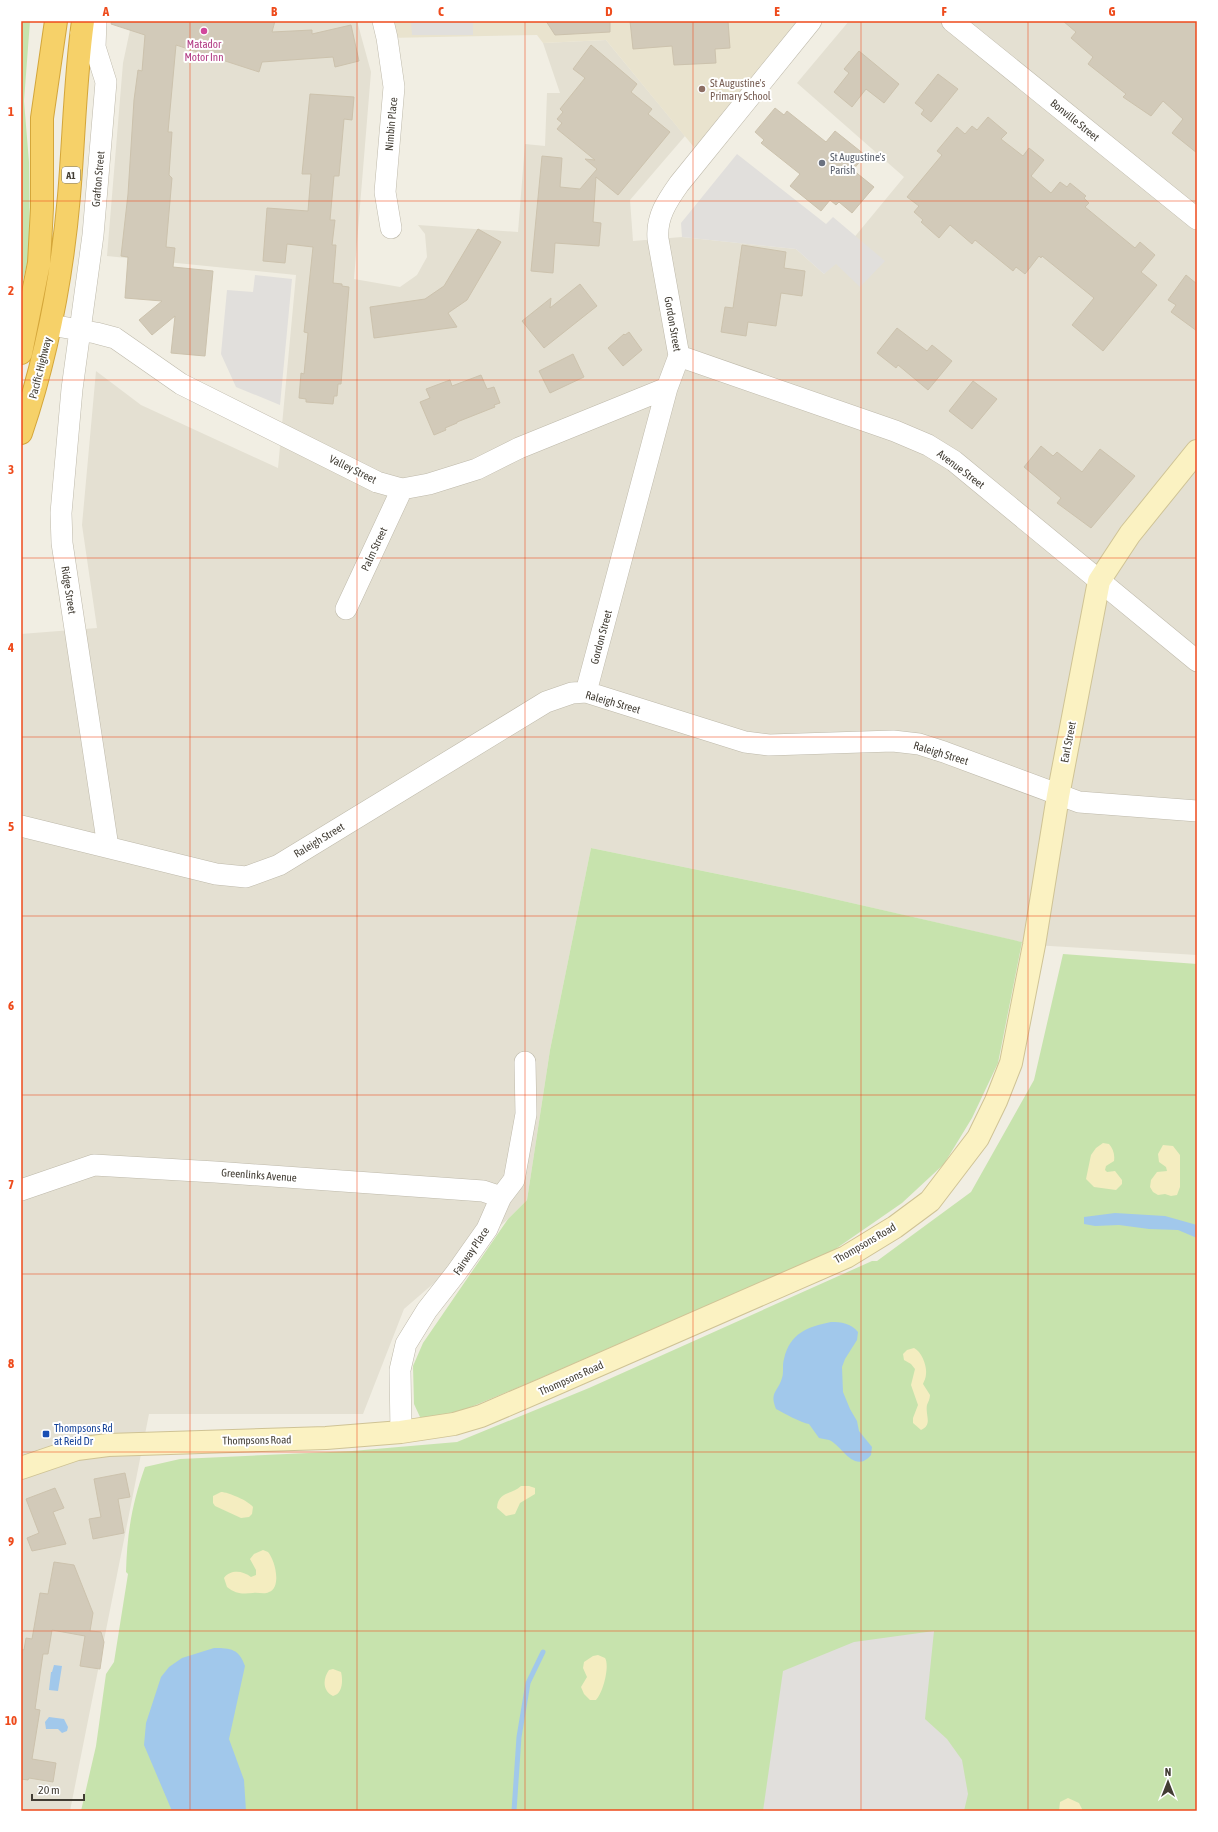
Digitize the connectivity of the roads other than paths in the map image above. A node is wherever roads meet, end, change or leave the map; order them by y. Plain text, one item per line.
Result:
1 (43, 21) edge
2 (56, 21) edge
3 (383, 21) edge
4 (811, 21) edge
5 (952, 21) edge
6 (87, 28) edge
7 (42, 118) junction
8 (1197, 219) edge
9 (391, 228) dead end
10 (51, 325) junction
11 (80, 331) junction
12 (21, 353) edge
13 (679, 356) junction
14 (667, 388) junction
15 (21, 433) edge
16 (1197, 452) edge
17 (402, 489) junction
18 (1099, 581) junction
19 (346, 609) dead end
20 (1197, 661) edge
21 (586, 692) junction
22 (1058, 796) junction
23 (1197, 811) edge
24 (21, 826) edge
25 (108, 847) junction
26 (525, 1062) dead end
27 (1011, 1063) joint
28 (21, 1189) edge
29 (501, 1197) junction
30 (401, 1432) junction
31 (21, 1468) edge

1 - 7 highway
2 - 7 highway
3 - 9 street, Nimbin Place
4 - 13 street, Gordon Street
5 - 8 street, Bonville Street
6 - 10 highway, Grafton Street / A1
6 - 11 street, Grafton Street
7 - 12 highway, Pacific Highway
10 - 11 street, Valley Street
10 - 15 highway, Pacific Highway / A1
11 - 17 street, Valley Street
11 - 25 street, Ridge Street
13 - 14 street, Gordon Street
13 - 18 street, Avenue Street
14 - 17 street, Valley Street
14 - 21 street, Gordon Street
16 - 18 street, Earl Street
17 - 19 street, Palm Street
18 - 20 street, Avenue Street
18 - 22 street, Earl Street
21 - 22 street, Raleigh Street
21 - 25 street, Raleigh Street
22 - 23 street, Raleigh Street
22 - 27 street, Earl Street
24 - 25 street, Raleigh Street
26 - 29 street, Fairway Place
27 - 30 street, Thompsons Road
28 - 29 street, Greenlinks Avenue
29 - 30 street, Fairway Place
30 - 31 street, Thompsons Road

